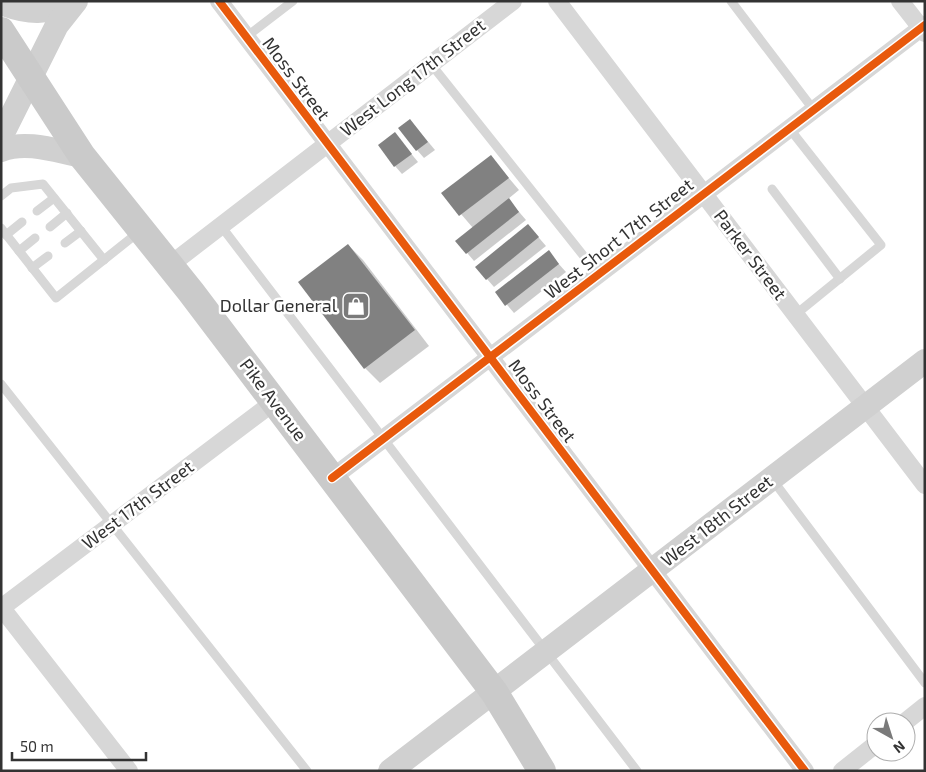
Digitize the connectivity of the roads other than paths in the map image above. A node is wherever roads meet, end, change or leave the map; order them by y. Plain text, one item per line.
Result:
1 (75, 1) edge
2 (218, 1) edge
3 (293, 1) edge
4 (513, 1) edge
5 (557, 1) edge
6 (731, 1) edge
7 (900, 1) edge
8 (1, 3) edge
9 (923, 29) edge
10 (2, 35) edge
11 (246, 37) junction
12 (431, 64) junction
13 (32, 79) junction
14 (813, 109) junction
15 (789, 128) junction
16 (1, 137) edge
17 (327, 144) junction
18 (1, 150) edge
19 (82, 156) junction
20 (772, 189) dead end
21 (703, 193) junction
22 (1, 196) edge
23 (54, 198) junction
24 (37, 211) dead end
25 (67, 214) junction
26 (22, 222) dead end
27 (221, 226) junction
28 (50, 227) dead end
29 (142, 229) junction
30 (81, 231) junction
31 (4, 232) edge
32 (34, 238) dead end
33 (65, 243) dead end
34 (19, 251) junction
35 (48, 256) dead end
36 (104, 260) junction
37 (170, 265) junction
38 (32, 268) junction
39 (598, 274) junction
40 (840, 279) junction
41 (796, 315) junction
42 (490, 357) junction
43 (925, 361) edge
44 (1, 384) edge
45 (274, 402) junction
46 (866, 407) junction
47 (384, 439) junction
48 (332, 478) junction
49 (772, 479) junction
50 (925, 484) edge
51 (112, 524) junction
52 (652, 571) junction
53 (2, 607) edge
54 (546, 652) junction
55 (925, 683) edge
56 (494, 692) junction
57 (866, 752) edge
58 (129, 771) edge
59 (307, 771) edge
60 (390, 771) edge
61 (542, 771) edge
62 (637, 771) edge
63 (805, 771) edge
64 (842, 771) edge

1 - 8 street
1 - 13 street
2 - 11 street, Moss Street
3 - 11 lane
4 - 12 street, West Long 17th Street
5 - 21 street, Parker Street
6 - 14 lane
7 - 9 street
9 - 14 street, West Short 17th Street
10 - 13 main road, Pike Avenue
11 - 17 street, Moss Street
12 - 17 street, West Long 17th Street
12 - 39 lane
13 - 16 street
13 - 19 main road, Pike Avenue
14 - 15 street, West Short 17th Street
15 - 21 street, West Short 17th Street
15 - 40 lane
17 - 27 street, West Long 17th Street
17 - 42 street, Moss Street
18 - 19 street
19 - 29 main road, Pike Avenue
20 - 40 lane
21 - 39 street, West Short 17th Street
21 - 41 street, Parker Street
22 - 23 lane
23 - 24 lane
23 - 25 lane
25 - 28 lane
25 - 30 lane
26 - 31 lane
27 - 37 street, West Long 17th Street
27 - 47 lane
29 - 36 lane
29 - 37 main road, Pike Avenue
30 - 33 lane
30 - 36 lane
31 - 34 lane
32 - 34 lane
34 - 38 lane
35 - 38 lane
36 - 38 lane
37 - 45 main road, Pike Avenue
39 - 42 street, West Short 17th Street
40 - 41 lane
41 - 46 street, Parker Street
42 - 47 street, West Short 17th Street
42 - 52 street, Moss Street
43 - 46 street, West 18th Street
44 - 51 lane
45 - 48 main road, Pike Avenue
45 - 51 street, West 17th Street
46 - 49 street, West 18th Street
46 - 50 street, Parker Street
47 - 48 street, West Short 17th Street
47 - 54 lane
48 - 56 main road, Pike Avenue
49 - 52 street, West 18th Street
49 - 55 lane
51 - 53 street, West 17th Street
51 - 59 lane
52 - 54 street, West 18th Street
52 - 63 street, Moss Street
53 - 58 street
54 - 56 street, West 18th Street
54 - 62 lane
56 - 60 street, West 18th Street
56 - 61 main road, Pike Avenue
57 - 64 street

